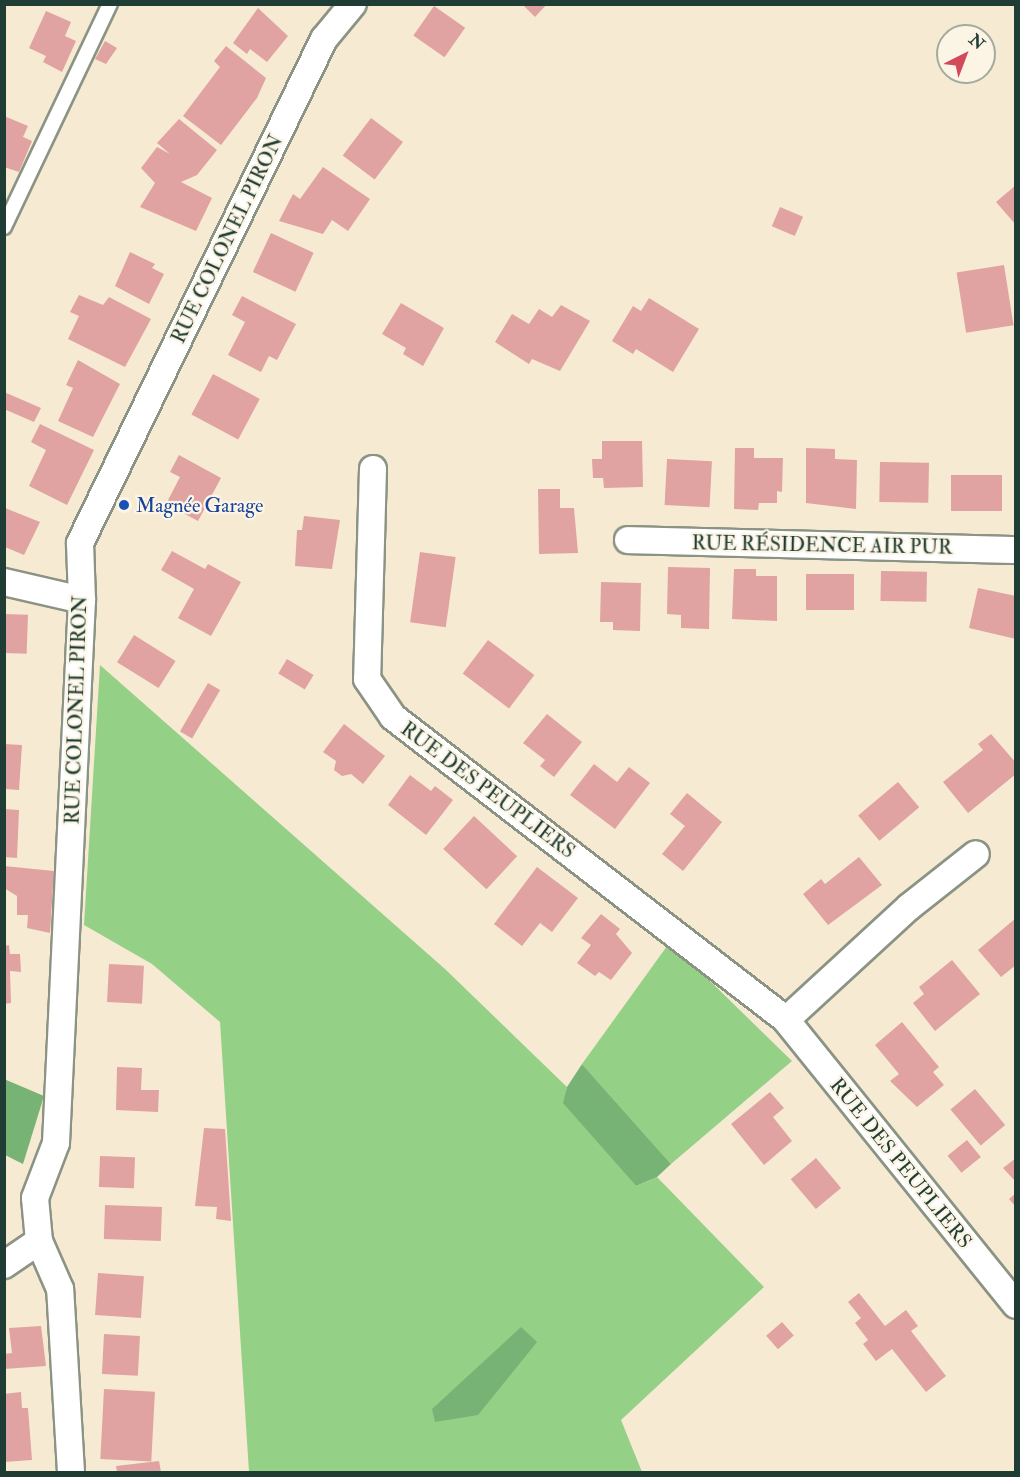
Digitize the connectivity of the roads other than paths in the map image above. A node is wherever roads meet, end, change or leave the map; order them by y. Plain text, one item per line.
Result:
1 (110, 4) edge
2 (353, 4) edge
3 (4, 227) edge
4 (373, 469) dead end
5 (628, 540) dead end
6 (1016, 550) edge
7 (4, 582) edge
8 (82, 600) junction
9 (976, 854) dead end
10 (786, 1020) junction
11 (39, 1241) junction
12 (4, 1265) edge
13 (1016, 1305) edge
14 (71, 1473) edge

1 - 3 lane
2 - 8 street, RUE COLONEL PIRON
4 - 10 street, RUE DES PEUPLIERS
5 - 6 street, RUE RÉSIDENCE AIR PUR
7 - 8 street
8 - 11 street, RUE COLONEL PIRON
9 - 10 street
10 - 13 street, RUE DES PEUPLIERS
11 - 12 street
11 - 14 street, RUE COLONEL PIRON

